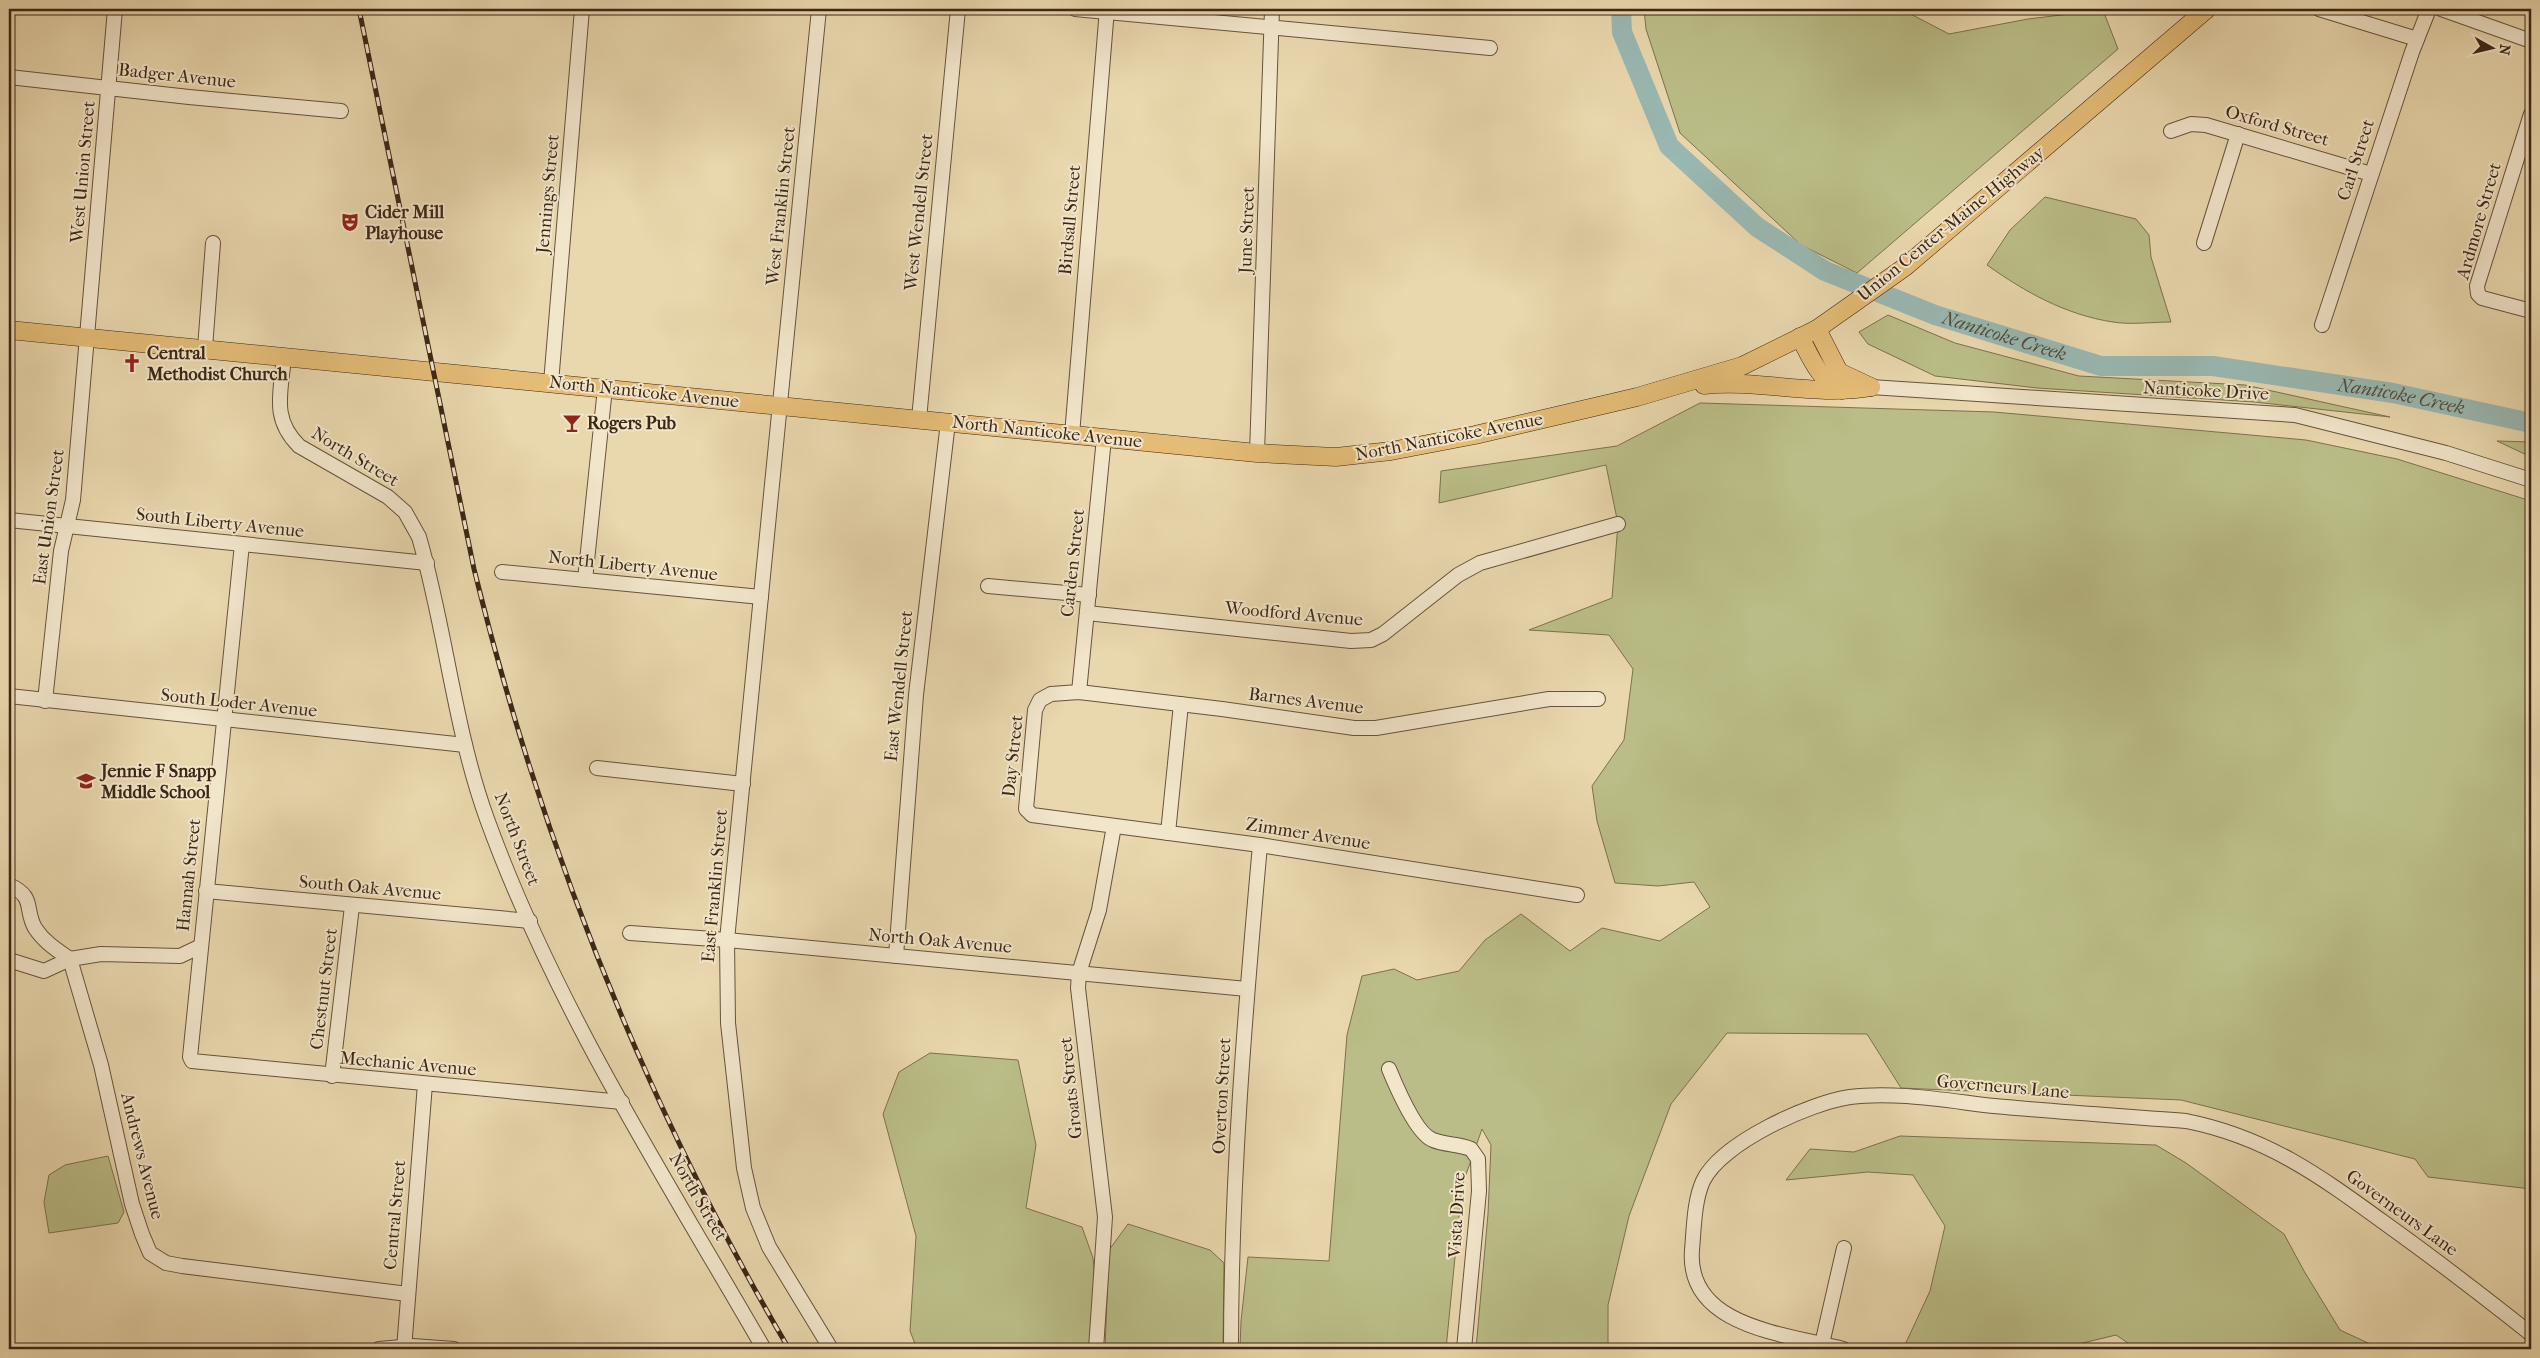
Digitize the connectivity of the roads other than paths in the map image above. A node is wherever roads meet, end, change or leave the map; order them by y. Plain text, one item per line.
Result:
1 (115, 9) edge
2 (582, 9) edge
3 (819, 9) edge
4 (958, 9) edge
5 (1075, 9) edge
6 (1272, 9) edge
7 (2206, 9) edge
8 (2319, 9) edge
9 (2429, 9) edge
10 (2441, 9) edge
11 (1107, 10) edge
12 (1272, 28) junction
13 (2417, 39) junction
14 (2531, 40) edge
15 (1490, 48) dead end
16 (9, 77) edge
17 (108, 87) junction
18 (341, 111) dead end
19 (2531, 114) edge
20 (2171, 131) dead end
21 (2238, 134) junction
22 (2371, 174) junction
23 (213, 243) dead end
24 (2204, 243) dead end
25 (2526, 310) edge
26 (2322, 325) dead end
27 (1817, 329) junction
28 (9, 330) edge
29 (89, 337) junction
30 (1800, 337) junction
31 (205, 348) junction
32 (284, 357) junction
33 (551, 383) junction
34 (1870, 387) junction
35 (605, 388) junction
36 (1666, 390) junction
37 (1847, 392) junction
38 (780, 406) junction
39 (919, 419) junction
40 (948, 422) junction
41 (1072, 435) junction
42 (1104, 438) junction
43 (1258, 454) junction
44 (2531, 480) edge
45 (9, 520) edge
46 (1618, 524) dead end
47 (66, 525) junction
48 (242, 544) junction
49 (426, 564) junction
50 (502, 572) dead end
51 (585, 580) junction
52 (988, 586) dead end
53 (1089, 595) junction
54 (761, 597) junction
55 (1087, 613) junction
56 (1079, 692) junction
57 (9, 696) edge
58 (1598, 699) dead end
59 (1040, 700) joint
60 (45, 701) junction
61 (1181, 704) junction
62 (224, 720) junction
63 (465, 745) junction
64 (596, 768) dead end
65 (743, 784) junction
66 (1032, 815) joint
67 (1114, 826) junction
68 (1168, 833) junction
69 (1260, 845) junction
70 (9, 885) edge
71 (206, 891) junction
72 (1577, 895) dead end
73 (352, 906) junction
74 (530, 921) junction
75 (630, 933) dead end
76 (727, 940) junction
77 (201, 946) junction
78 (896, 956) junction
79 (70, 958) junction
80 (9, 960) edge
81 (1080, 973) junction
82 (1247, 989) junction
83 (192, 1061) joint
84 (1389, 1069) dead end
85 (332, 1076) junction
86 (425, 1084) junction
87 (622, 1102) junction
88 (1844, 1248) dead end
89 (408, 1294) junction
90 (2531, 1334) edge
91 (1822, 1344) junction
92 (403, 1348) edge
93 (380, 1349) edge
94 (454, 1349) edge
95 (764, 1349) edge
96 (831, 1349) edge
97 (1096, 1349) edge
98 (1231, 1349) edge
99 (1464, 1349) edge
100 (1843, 1349) edge

1 - 17 street, West Union Street
2 - 33 street, Jennings Street
3 - 38 street, West Franklin Street
4 - 39 street, West Wendell Street
5 - 11 street
6 - 12 street, June Street
7 - 27 main road, Union Center-Maine Highway
8 - 13 street
9 - 13 street, Carl Street
10 - 14 street
11 - 12 street
11 - 41 street, Birdsall Street
12 - 15 street
12 - 43 street, June Street
13 - 22 street, Carl Street
16 - 17 street, Badger Avenue
17 - 18 street, Badger Avenue
17 - 29 street, West Union Street
19 - 25 street, Ardmore Street
20 - 21 street, Oxford Street
21 - 22 street, Oxford Street
21 - 24 street
22 - 26 street, Carl Street
23 - 31 street
27 - 30 main road, Union Center-Maine Highway
27 - 34 main road
28 - 29 main road, North Nanticoke Avenue
29 - 31 main road, North Nanticoke Avenue
29 - 47 street, East Union Street
30 - 36 main road, Union Center-Maine Highway
30 - 37 main road
31 - 32 main road, North Nanticoke Avenue
32 - 33 main road, North Nanticoke Avenue
32 - 49 street, North Street
33 - 35 main road, North Nanticoke Avenue
34 - 37 main road
34 - 44 street, Nanticoke Drive
35 - 38 main road, North Nanticoke Avenue
35 - 51 street
36 - 37 main road
36 - 43 main road, North Nanticoke Avenue
38 - 39 main road, North Nanticoke Avenue
38 - 54 street, East Franklin Street
39 - 40 main road, North Nanticoke Avenue
40 - 41 main road, North Nanticoke Avenue
40 - 78 street, East Wendell Street
41 - 42 main road, North Nanticoke Avenue
42 - 43 main road, North Nanticoke Avenue
42 - 53 street, Carden Street
45 - 47 street, South Liberty Avenue
46 - 55 street, Woodford Avenue
47 - 48 street, South Liberty Avenue
47 - 60 street, East Union Street
48 - 49 street, South Liberty Avenue
48 - 62 street, Hannah Street
49 - 63 street, North Street
50 - 51 street, North Liberty Avenue
51 - 54 street, North Liberty Avenue
52 - 53 street
53 - 55 street, Carden Street
54 - 65 street, East Franklin Street
55 - 56 street, Carden Street
56 - 59 street, Barnes Avenue
56 - 61 street, Barnes Avenue
57 - 60 street, South Loder Avenue
58 - 61 street, Barnes Avenue
59 - 66 street, Day Street
60 - 62 street, South Loder Avenue
61 - 68 street
62 - 63 street, South Loder Avenue
62 - 71 street, Hannah Street
63 - 74 street, North Street
64 - 65 street
65 - 76 street, East Franklin Street
66 - 67 street, Zimmer Avenue
67 - 68 street, Zimmer Avenue
67 - 81 street, Groats Street
68 - 69 street, Zimmer Avenue
69 - 72 street, Zimmer Avenue
69 - 82 street, Overton Street
70 - 79 street
71 - 73 street, South Oak Avenue
71 - 77 street, Hannah Street
73 - 74 street, South Oak Avenue
73 - 85 street, Chestnut Street
74 - 87 street, North Street
75 - 76 street, North Oak Avenue
76 - 78 street, North Oak Avenue
76 - 96 street, East Franklin Street
77 - 79 street
77 - 83 street, Hannah Street
78 - 81 street, North Oak Avenue
79 - 80 street
79 - 89 street, Andrews Avenue
81 - 82 street, North Oak Avenue
81 - 97 street, Groats Street
82 - 98 street, Overton Street
83 - 85 street, Mechanic Avenue
84 - 99 street, Vista Drive
85 - 86 street, Mechanic Avenue
86 - 87 street, Mechanic Avenue
86 - 89 street, Central Street
87 - 95 street, North Street
88 - 91 street
89 - 92 street, Central Street
90 - 91 street, Governeurs Lane
91 - 100 street, Governeurs Lane
92 - 93 street
92 - 94 street

